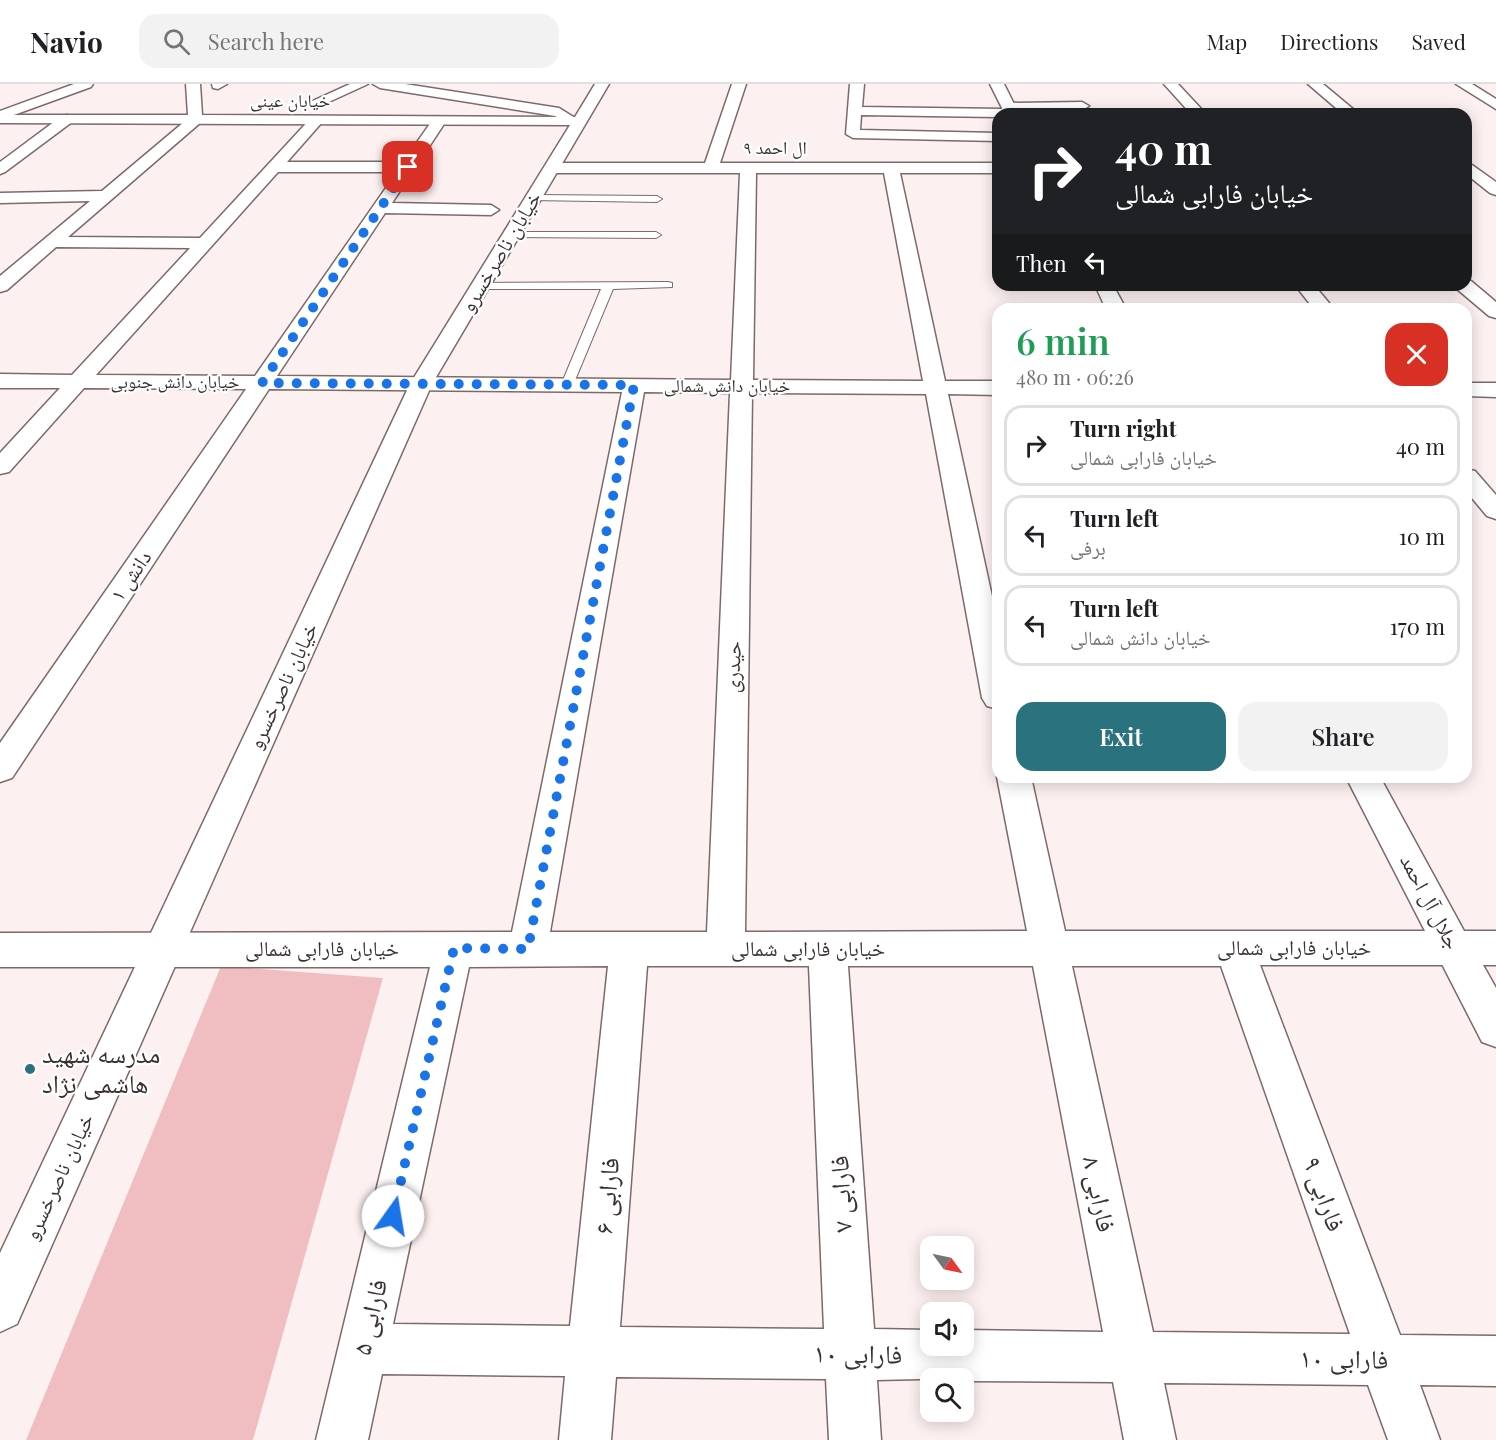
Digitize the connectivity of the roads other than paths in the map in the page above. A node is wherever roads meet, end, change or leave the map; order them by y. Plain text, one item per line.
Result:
1 (86, 84) edge
2 (193, 84) edge
3 (361, 84) edge
4 (380, 84) edge
5 (602, 84) edge
6 (739, 84) edge
7 (1171, 84) edge
8 (1315, 84) edge
9 (1463, 84) edge
10 (861, 88) edge
11 (995, 88) edge
12 (493, 89) dead end
13 (1072, 91) dead end
14 (545, 93) dead end
15 (474, 99) junction
16 (1496, 105) edge
17 (1009, 108) edge
18 (1084, 108) edge
19 (1193, 108) edge
20 (1345, 108) edge
21 (855, 111) junction
22 (992, 111) edge
23 (316, 112) junction
24 (559, 112) junction
25 (0, 117) edge
26 (67, 119) junction
27 (195, 120) junction
28 (439, 121) junction
29 (576, 121) junction
30 (992, 138) edge
31 (852, 151) junction
32 (275, 166) junction
33 (408, 167) junction
34 (553, 168) junction
35 (711, 168) junction
36 (748, 168) junction
37 (891, 168) junction
38 (992, 168) edge
39 (1472, 168) edge
40 (1496, 168) edge
41 (0, 170) edge
42 (1472, 172) edge
43 (1496, 190) edge
44 (105, 196) junction
45 (0, 198) edge
46 (533, 198) junction
47 (657, 198) dead end
48 (380, 208) junction
49 (491, 210) dead end
50 (511, 235) junction
51 (656, 235) dead end
52 (52, 242) junction
53 (205, 243) junction
54 (668, 285) dead end
55 (0, 286) edge
56 (480, 286) junction
57 (608, 286) junction
58 (1309, 291) edge
59 (1471, 291) edge
60 (1319, 303) edge
61 (1496, 312) edge
62 (0, 381) edge
63 (78, 382) junction
64 (262, 383) junction
65 (421, 384) junction
66 (567, 385) junction
67 (634, 385) junction
68 (742, 386) junction
69 (935, 387) junction
70 (992, 388) edge
71 (1472, 390) edge
72 (1496, 390) edge
73 (0, 467) edge
74 (1472, 483) edge
75 (1496, 511) edge
76 (992, 668) edge
77 (0, 769) edge
78 (1015, 783) edge
79 (1367, 783) edge
80 (454, 948) junction
81 (1048, 948) junction
82 (1234, 948) junction
83 (1454, 948) junction
84 (1496, 948) edge
85 (528, 949) junction
86 (725, 949) junction
87 (828, 949) junction
88 (0, 950) edge
89 (163, 950) junction
90 (630, 953) dead end
91 (1495, 1023) edge
92 (0, 1307) edge
93 (363, 1349) junction
94 (592, 1351) junction
95 (850, 1354) junction
96 (1133, 1357) junction
97 (1385, 1360) junction
98 (1496, 1361) edge
99 (342, 1440) edge
100 (585, 1440) edge
101 (855, 1440) edge
102 (1150, 1440) edge
103 (1414, 1440) edge

1 - 25 street
2 - 27 street
3 - 23 street
4 - 15 street
5 - 29 street, خیابان ناصرخسرو
6 - 35 street
7 - 19 street
8 - 20 street
9 - 16 street
10 - 21 street
11 - 17 street
12 - 15 street
13 - 18 street
14 - 24 street
15 - 24 street
21 - 22 street
21 - 31 street
23 - 27 street, خیابان عینی
23 - 28 street, خیابان عینی
23 - 32 street
24 - 29 street
25 - 26 street, خیابان عینی
26 - 27 street, خیابان عینی
26 - 41 street
27 - 44 street
28 - 29 street, خیابان عینی
28 - 33 street
29 - 34 street, خیابان ناصرخسرو
30 - 31 street
31 - 36 street, ال احمد ۹
31 - 37 street, ال احمد ۹
32 - 33 street
32 - 53 street
33 - 48 street
34 - 35 street, ال احمد ۹
34 - 46 street, خیابان ناصرخسرو
35 - 36 street, ال احمد ۹
36 - 68 street, حیدری
37 - 38 street, ال احمد ۹
37 - 69 street
39 - 40 street
42 - 43 street
44 - 45 street
44 - 52 street
46 - 47 lane
46 - 50 street, خیابان ناصرخسرو
48 - 49 street
48 - 64 street
50 - 51 lane
50 - 56 street, خیابان ناصرخسرو
52 - 53 street
52 - 55 street
53 - 63 street
54 - 57 lane
56 - 57 lane
56 - 65 street, خیابان ناصرخسرو
57 - 66 lane
58 - 60 street
59 - 61 street
62 - 63 street, خیابان دانش جنوبی
63 - 64 street, خیابان دانش جنوبی
63 - 73 street
64 - 65 street, خیابان دانش جنوبی
64 - 77 street, دانش ۱
65 - 66 street, خیابان دانش شمالی
65 - 89 street, خیابان ناصرخسرو
66 - 67 street, خیابان دانش شمالی
67 - 68 street, خیابان دانش شمالی
67 - 85 street
68 - 69 street, خیابان دانش شمالی
68 - 86 street, حیدری
69 - 70 street, خیابان دانش شمالی
69 - 76 street
71 - 72 street
74 - 75 street
78 - 81 street, فارابی ۸
79 - 83 street, جلال آل احمد
80 - 85 street, خیابان فارابی شمالی
80 - 89 street, خیابان فارابی شمالی
80 - 93 street, فارابی ۵
81 - 82 street, خیابان فارابی شمالی
81 - 87 street, خیابان فارابی شمالی
81 - 96 street, فارابی ۸
82 - 83 street, خیابان فارابی شمالی
82 - 97 street, فارابی ۹
83 - 84 street, خیابان فارابی شمالی
83 - 91 street, جلال آل احمد
85 - 86 street, خیابان فارابی شمالی
86 - 87 street, خیابان فارابی شمالی
87 - 95 street, فارابی ۷
88 - 89 street, خیابان فارابی شمالی
89 - 92 street, خیابان ناصرخسرو
90 - 94 street, فارابی ۶
93 - 94 street, فارابی ۱۰
93 - 99 street, فارابی ۵
94 - 95 street, فارابی ۱۰
94 - 100 street, فارابی ۶
95 - 96 street, فارابی ۱۰
95 - 101 street, فارابی ۷
96 - 97 street, فارابی ۱۰
96 - 102 street, فارابی ۸
97 - 98 street, فارابی ۱۰
97 - 103 street, فارابی ۹

